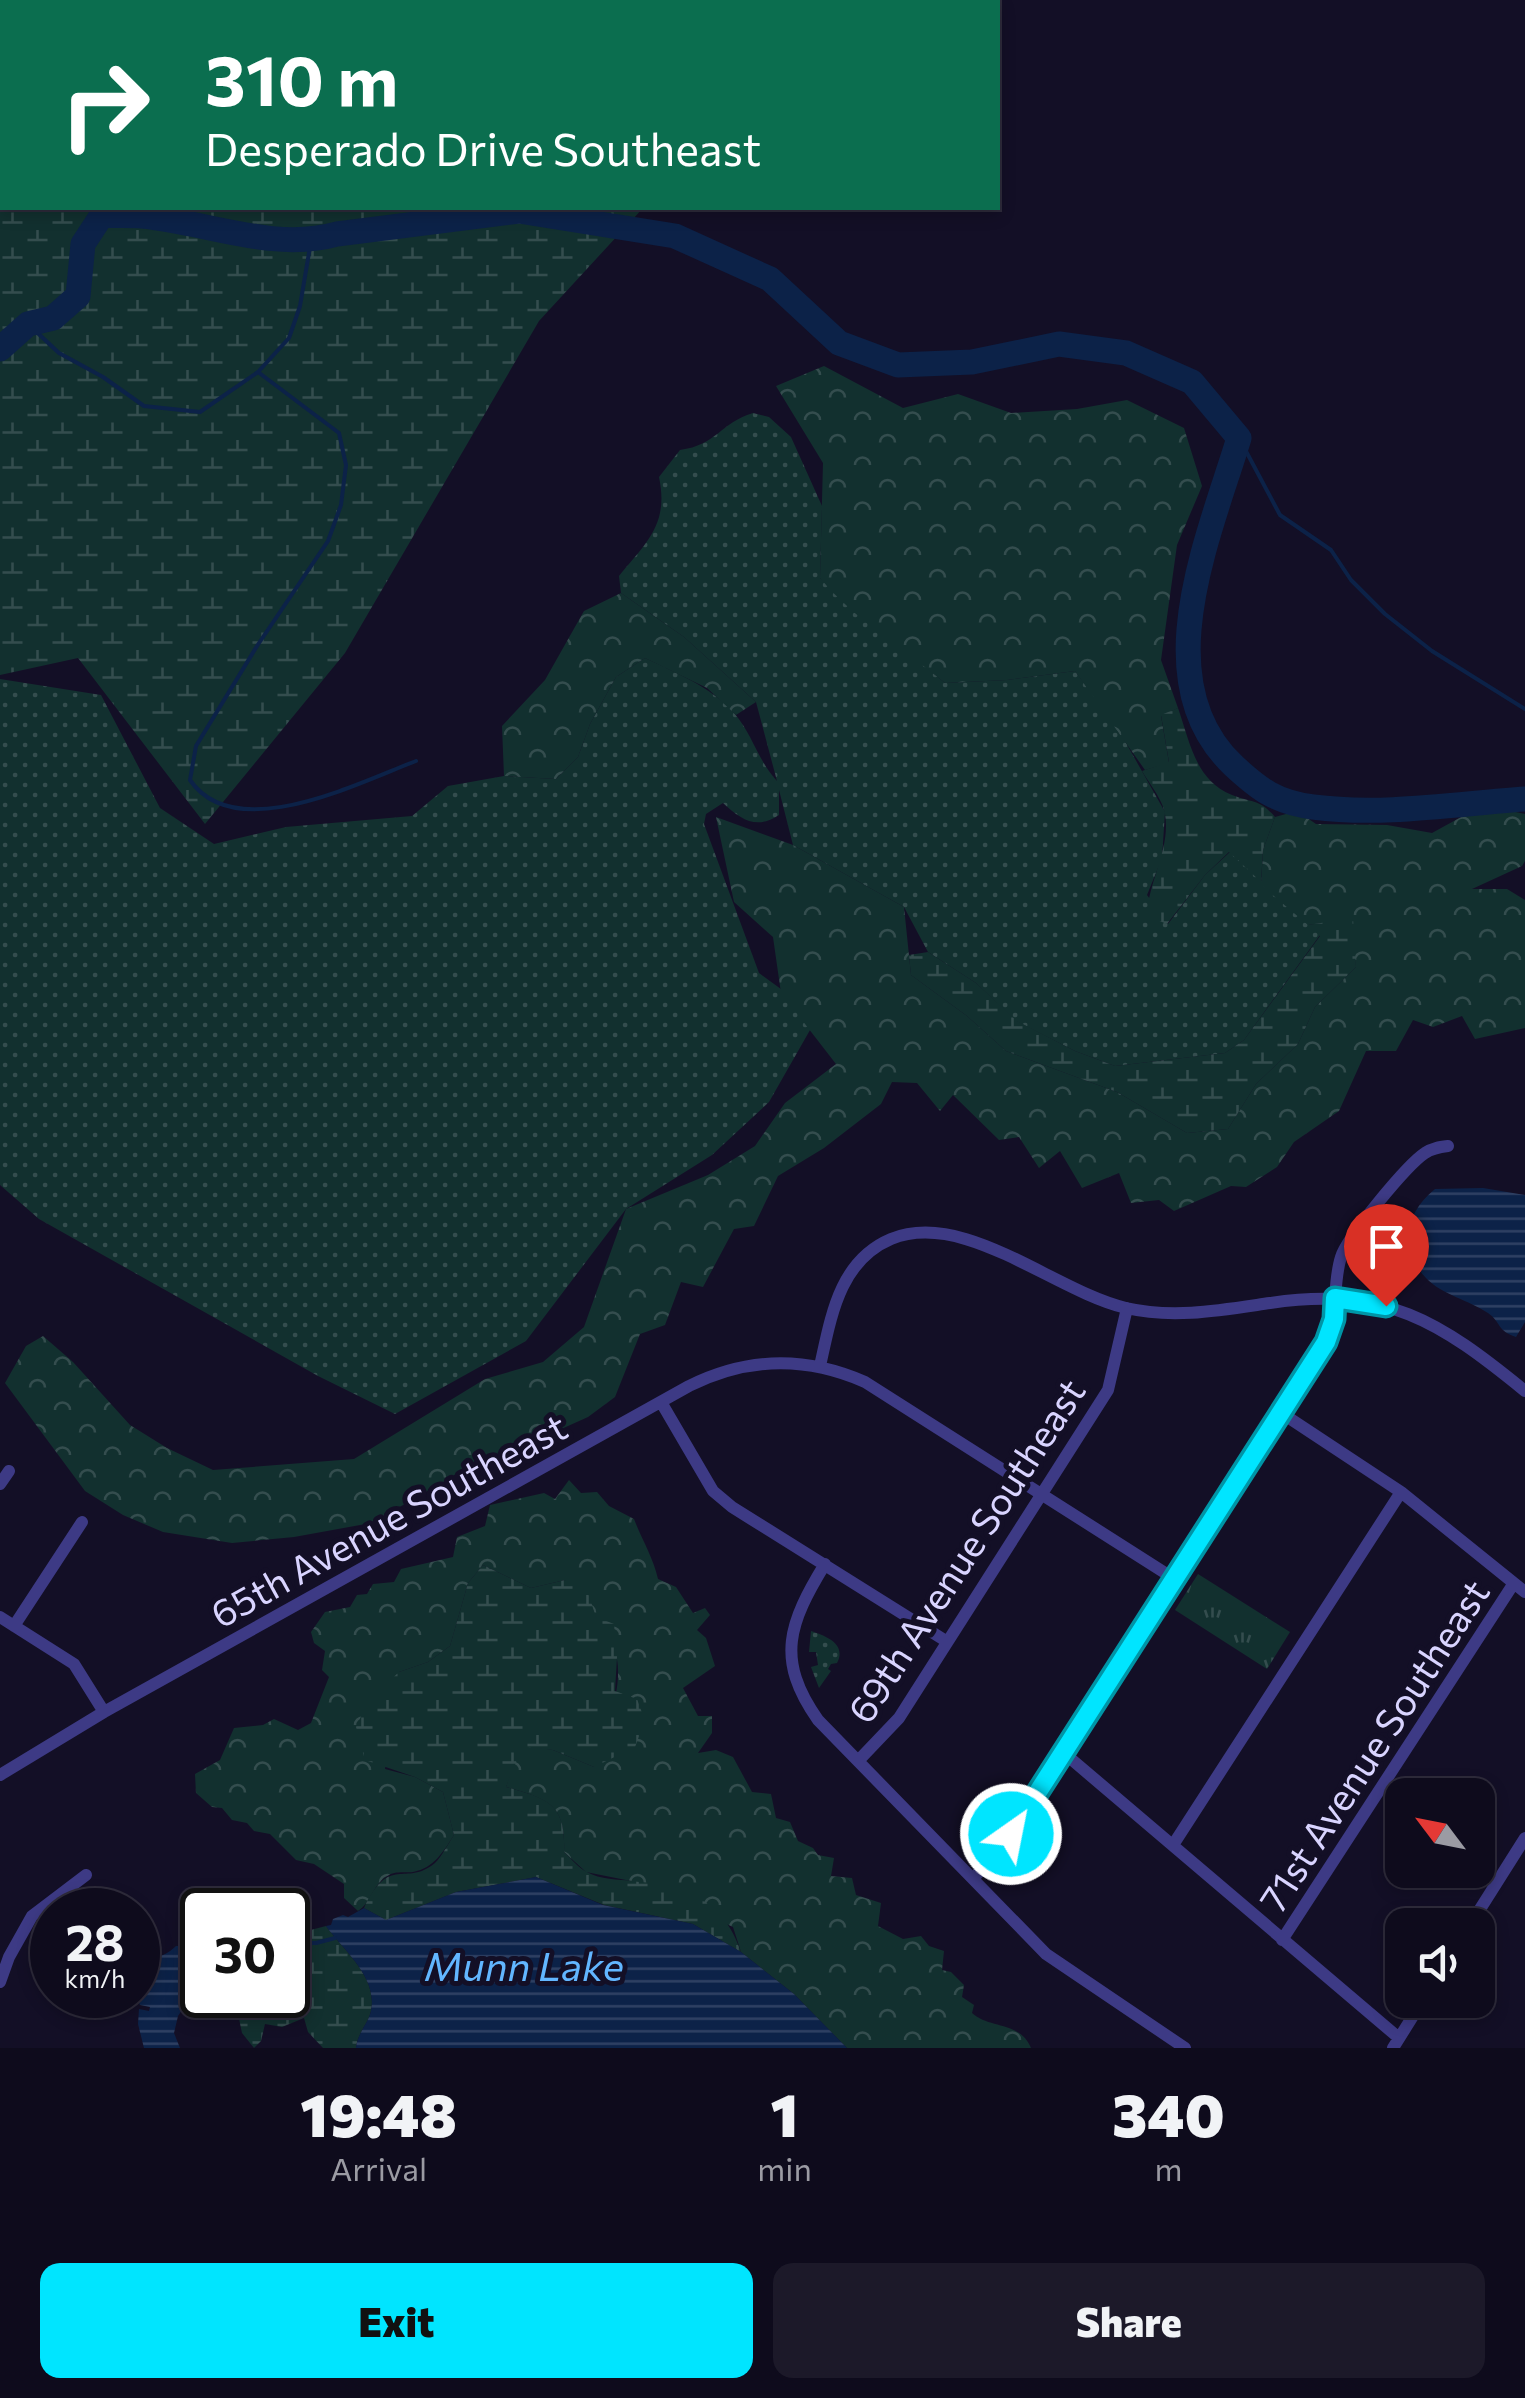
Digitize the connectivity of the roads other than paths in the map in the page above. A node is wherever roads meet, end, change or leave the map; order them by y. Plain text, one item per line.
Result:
1 (1448, 1146) dead end
2 (1335, 1298) junction
3 (1128, 1308) junction
4 (820, 1366) junction
5 (1525, 1391) edge
6 (661, 1402) junction
7 (1280, 1412) junction
8 (9, 1471) dead end
9 (0, 1484) edge
10 (1402, 1492) junction
11 (1043, 1493) junction
12 (82, 1522) dead end
13 (825, 1564) junction
14 (1174, 1578) junction
15 (1520, 1587) edge
16 (0, 1617) edge
17 (14, 1626) junction
18 (946, 1641) junction
19 (104, 1712) junction
20 (1064, 1753) junction
21 (858, 1761) junction
22 (0, 1776) edge
23 (1525, 1838) edge
24 (1174, 1845) junction
25 (86, 1875) dead end
26 (974, 1878) junction
27 (1481, 1908) edge
28 (1282, 1940) junction
29 (0, 1982) edge
30 (1412, 2018) edge
31 (1396, 2043) edge
32 (1185, 2048) edge

1 - 2 street
2 - 3 street
2 - 5 street
2 - 7 street
3 - 4 street
3 - 11 street, 69th Avenue Southeast
4 - 6 street, 65th Avenue Southeast
4 - 11 street, 65th Avenue Southeast
6 - 13 street
6 - 19 street, 65th Avenue Southeast
7 - 10 street
7 - 14 street
8 - 9 street
10 - 15 street
10 - 24 street
11 - 14 street, 65th Avenue Southeast
11 - 18 street, 69th Avenue Southeast
12 - 17 street
13 - 18 street
13 - 21 street
14 - 20 street
15 - 28 street, 71st Avenue Southeast
16 - 17 street
17 - 19 street
18 - 21 street, 69th Avenue Southeast
19 - 22 street, 65th Avenue Southeast
20 - 24 street
20 - 26 street
21 - 26 street
23 - 27 street
24 - 28 street
25 - 29 street
26 - 32 street
28 - 31 street
30 - 31 street

